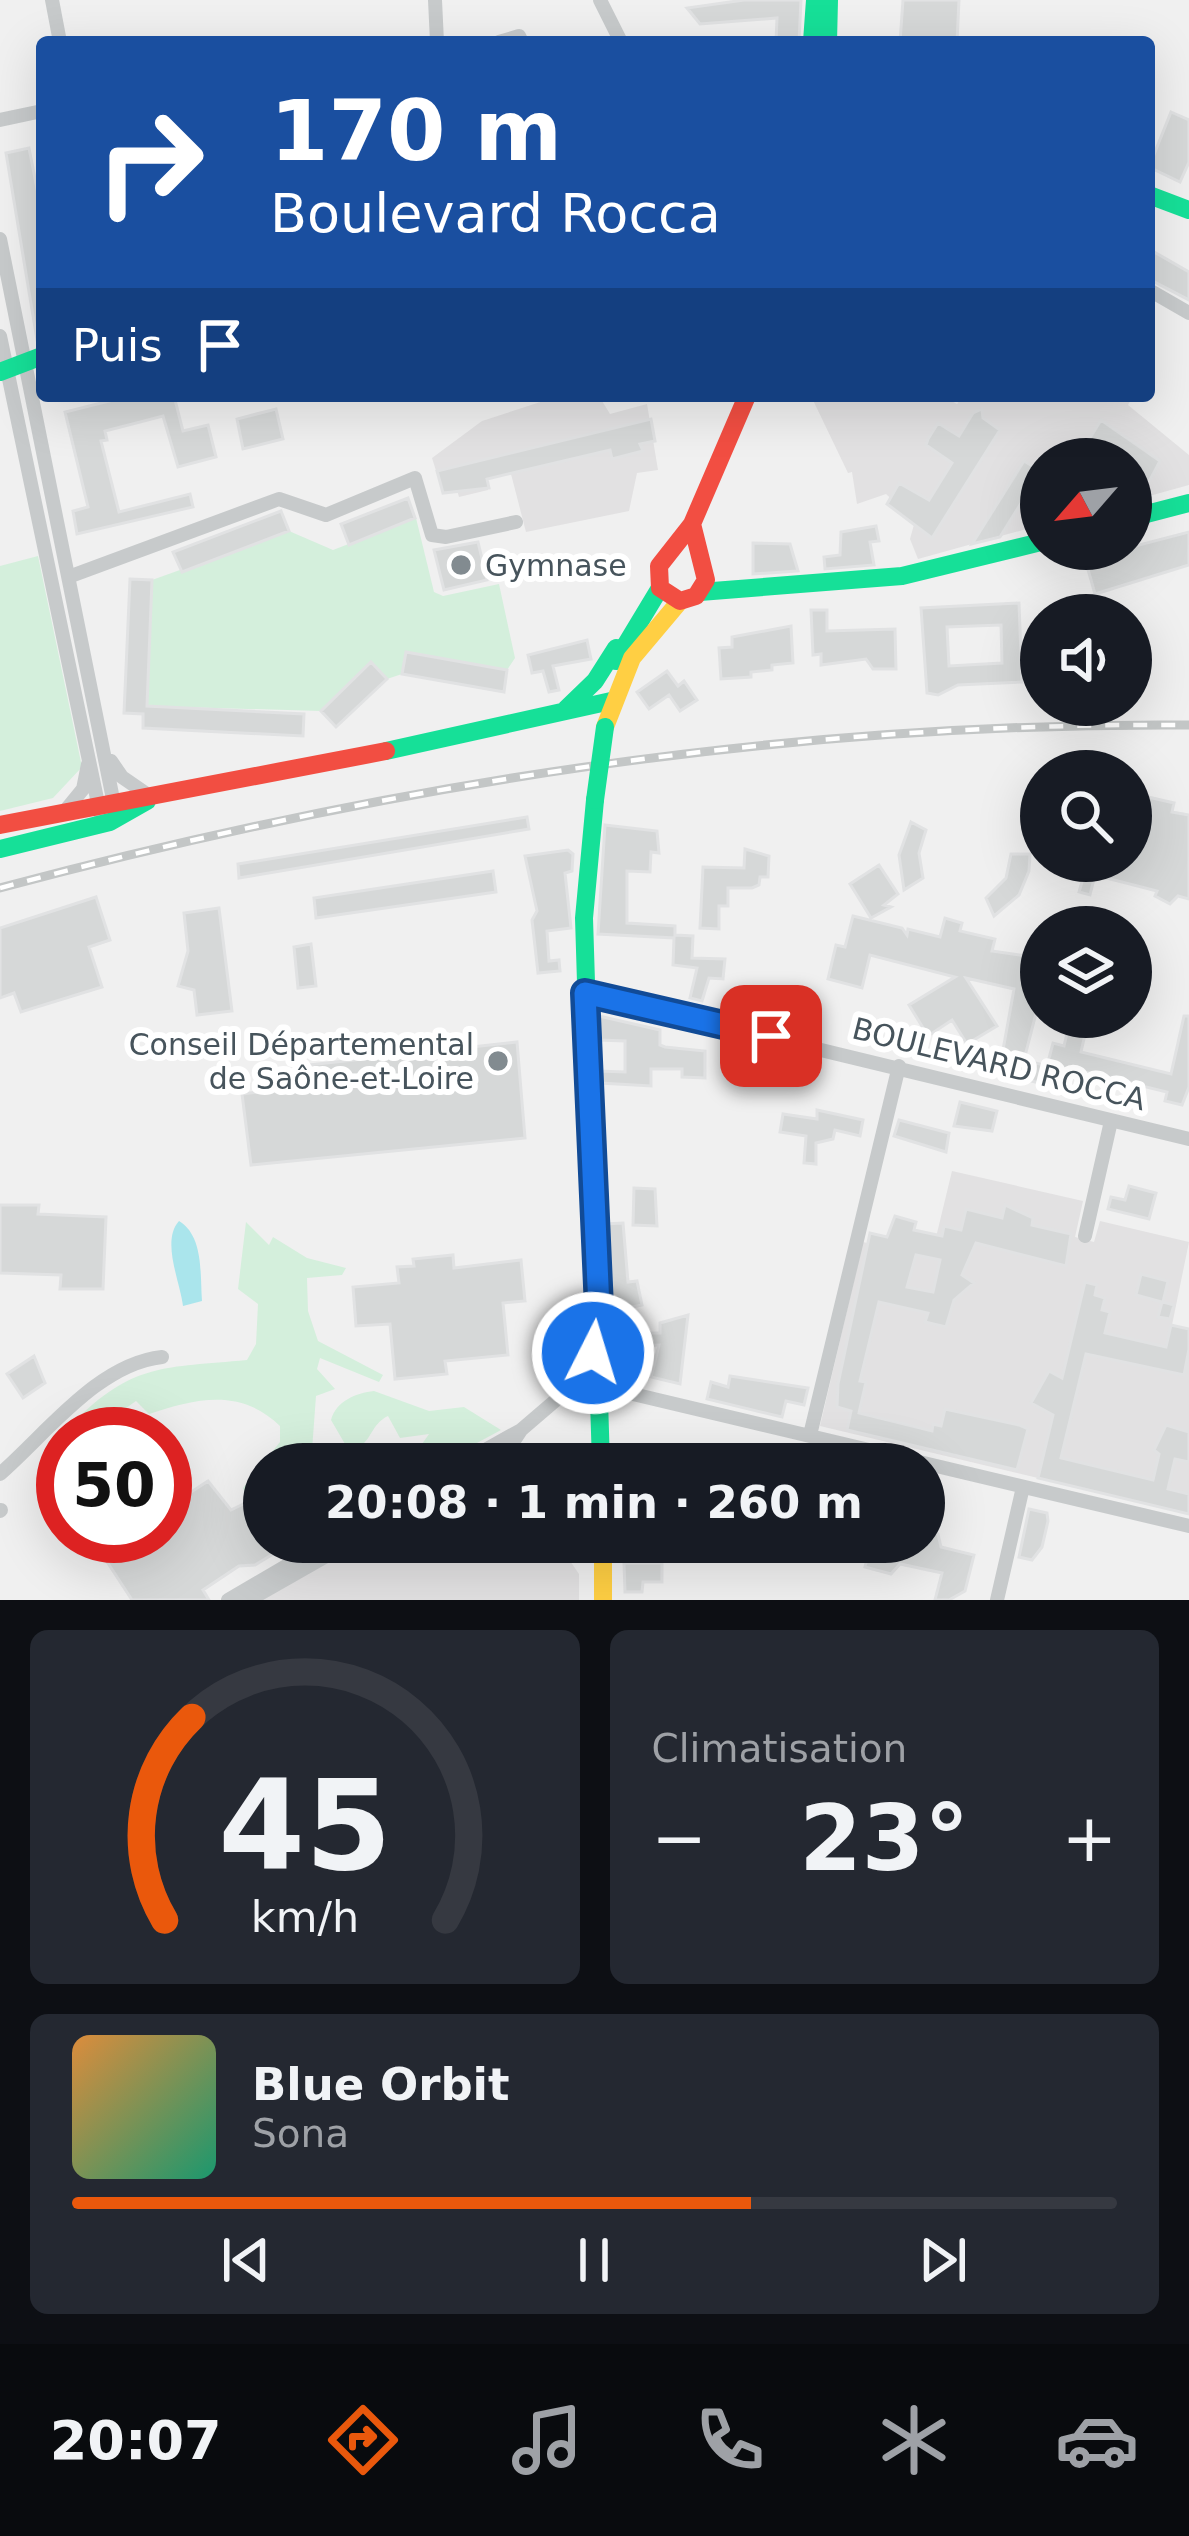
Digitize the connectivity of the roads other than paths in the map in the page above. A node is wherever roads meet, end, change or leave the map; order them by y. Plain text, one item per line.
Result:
1 (52, 0) edge
2 (435, 0) edge
3 (600, 0) edge
4 (815, 0) edge
5 (829, 0) edge
6 (59, 36) edge
7 (437, 36) edge
8 (618, 36) edge
9 (812, 36) edge
10 (828, 36) edge
11 (36, 111) edge
12 (0, 120) edge
13 (1155, 196) edge
14 (1187, 204) edge
15 (0, 239) edge
16 (1155, 293) edge
17 (1189, 313) edge
18 (0, 336) edge
19 (19, 365) edge
20 (744, 402) edge
21 (1189, 503) edge
22 (1152, 513) edge
23 (516, 522) dead end
24 (692, 524) junction
25 (1020, 547) edge
26 (675, 552) junction
27 (701, 575) junction
28 (71, 576) junction
29 (660, 588) junction
30 (680, 601) junction
31 (631, 630) junction
32 (608, 702) junction
33 (566, 709) junction
34 (86, 741) junction
35 (108, 755) junction
36 (151, 797) junction
37 (105, 811) junction
38 (62, 814) junction
39 (0, 826) edge
40 (0, 839) edge
41 (0, 849) edge
42 (585, 993) junction
43 (899, 1066) junction
44 (1111, 1121) junction
45 (1189, 1139) edge
46 (1085, 1236) dead end
47 (162, 1357) dead end
48 (596, 1385) junction
49 (521, 1430) junction
50 (811, 1435) junction
51 (498, 1443) edge
52 (512, 1443) edge
53 (590, 1443) edge
54 (600, 1443) edge
55 (0, 1474) edge
56 (1023, 1487) junction
57 (1189, 1526) edge
58 (291, 1563) edge
59 (314, 1563) edge
60 (591, 1563) edge
61 (603, 1563) edge
62 (228, 1600) edge
63 (250, 1600) edge
64 (592, 1600) edge
65 (603, 1600) edge
66 (997, 1600) edge

1 - 6 street
2 - 7 street
3 - 8 street
4 - 9 main road
5 - 10 main road
11 - 12 street
13 - 14 main road
15 - 19 street
16 - 17 street
18 - 19 street
19 - 28 street
19 - 34 street
20 - 24 main road
21 - 22 main road
23 - 28 street
24 - 26 main road
24 - 27 main road
25 - 27 main road
26 - 27 main road
26 - 29 main road
27 - 30 main road
28 - 35 street
29 - 30 main road
29 - 31 main road
30 - 32 main road
31 - 32 main road
31 - 33 main road
32 - 33 main road
32 - 42 main road, bridge
33 - 36 main road
34 - 37 street
34 - 38 street
35 - 36 street
35 - 37 street
36 - 37 main road
37 - 38 main road
37 - 40 main road
37 - 41 main road
38 - 39 main road
42 - 43 street, BOULEVARD ROCCA
42 - 48 main road
43 - 44 street, BOULEVARD ROCCA
43 - 50 street
44 - 45 street, BOULEVARD ROCCA
44 - 46 street
47 - 55 street
48 - 49 street
48 - 50 street
48 - 53 main road
48 - 54 main road
49 - 51 street
49 - 52 street
50 - 56 street
56 - 57 street
56 - 66 street
58 - 62 street
59 - 63 street
60 - 64 main road
61 - 65 main road

